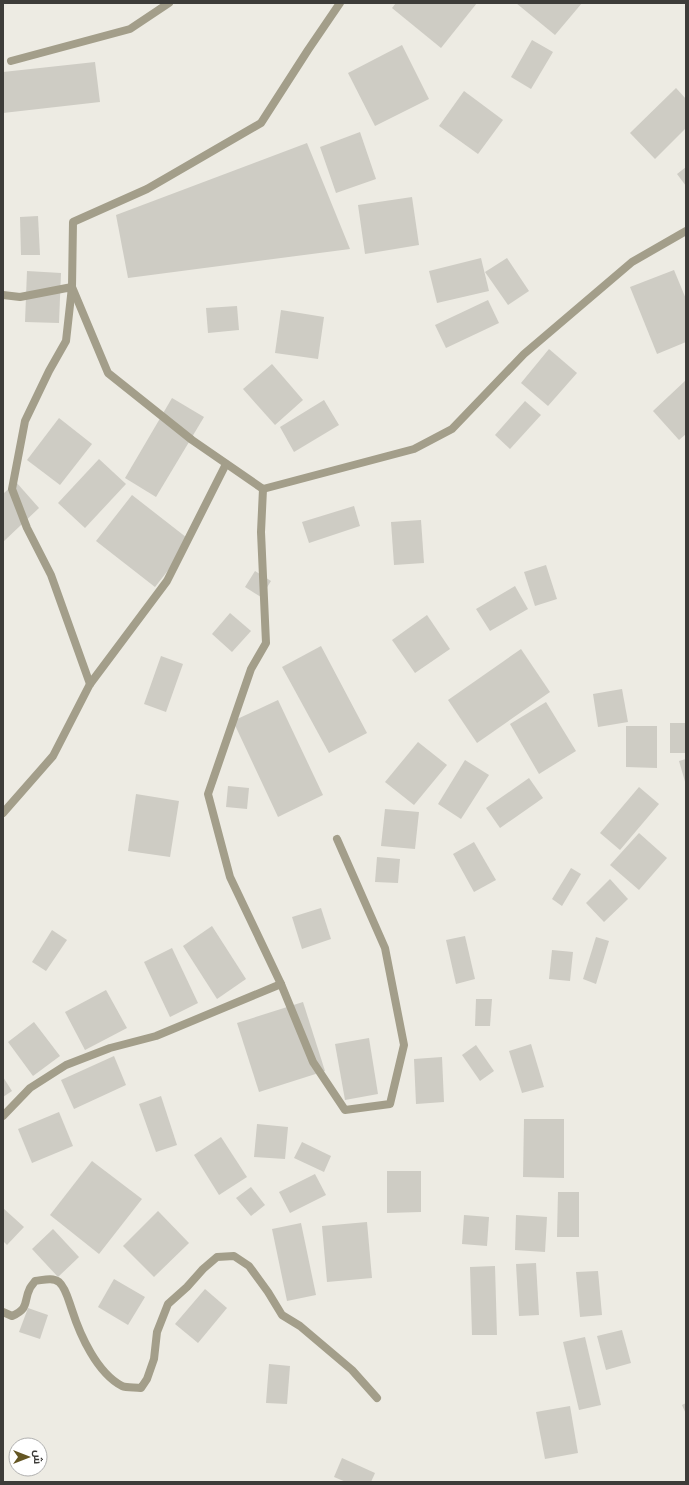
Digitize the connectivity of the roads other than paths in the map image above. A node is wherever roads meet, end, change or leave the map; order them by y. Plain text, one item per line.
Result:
1 (169, 3) edge
2 (340, 3) edge
3 (11, 61) dead end
4 (686, 231) edge
5 (72, 288) junction
6 (3, 295) edge
7 (226, 464) junction
8 (263, 489) junction
9 (90, 684) junction
10 (3, 813) edge
11 (337, 839) dead end
12 (282, 984) junction
13 (3, 1116) edge
14 (3, 1312) edge
15 (377, 1398) dead end

1 - 3 street
2 - 5 street
4 - 8 street
5 - 6 street
5 - 7 street
5 - 9 street
7 - 8 street
7 - 9 street
8 - 12 street
9 - 10 street
11 - 12 street
12 - 13 street
14 - 15 street

